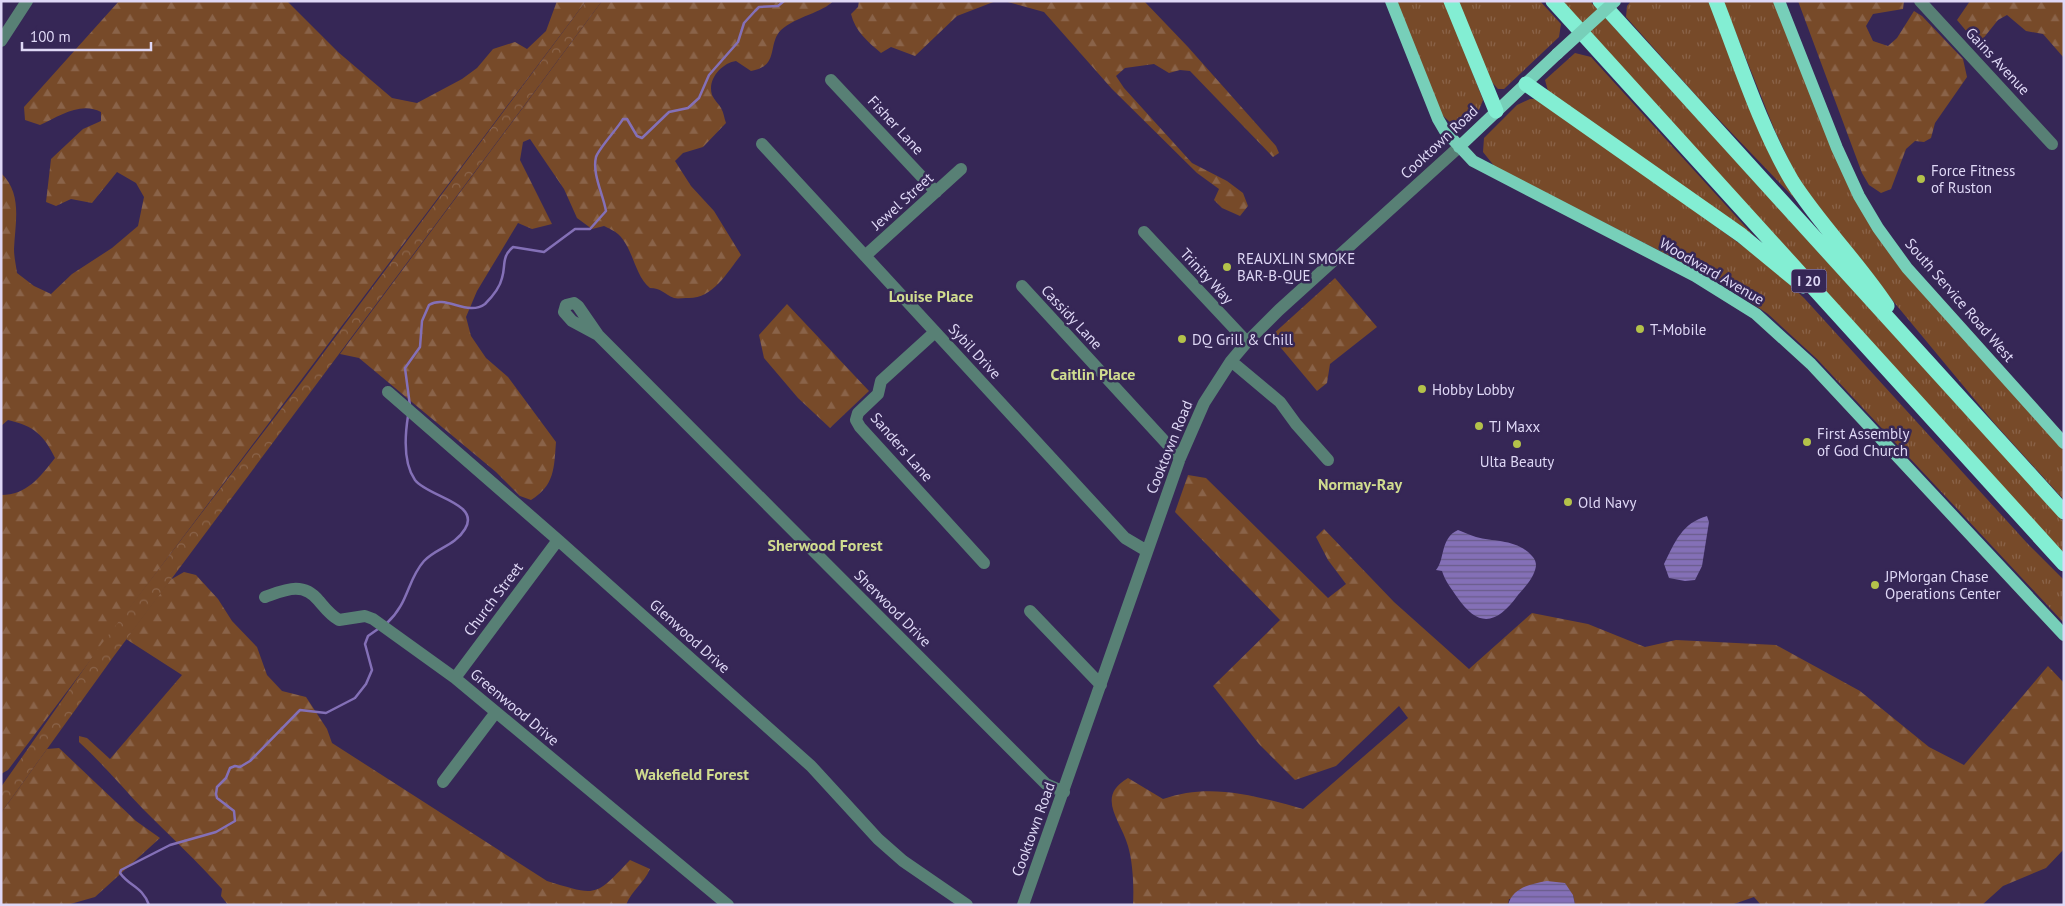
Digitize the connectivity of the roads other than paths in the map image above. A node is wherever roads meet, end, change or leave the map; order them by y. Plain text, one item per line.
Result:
1 (27, 1) edge
2 (1391, 1) edge
3 (1451, 1) edge
4 (1553, 1) edge
5 (1600, 1) edge
6 (1615, 1) edge
7 (1716, 1) edge
8 (1779, 1) edge
9 (1920, 1) edge
10 (1, 41) edge
11 (831, 80) dead end
12 (1526, 84) junction
13 (1496, 111) junction
14 (762, 144) dead end
15 (2052, 144) dead end
16 (1459, 147) junction
17 (961, 169) dead end
18 (936, 192) junction
19 (1144, 232) dead end
20 (865, 256) junction
21 (1022, 286) dead end
22 (1844, 319) junction
23 (935, 332) junction
24 (598, 335) dead end
25 (1247, 342) junction
26 (1917, 350) junction
27 (1231, 361) junction
28 (388, 392) dead end
29 (2064, 443) edge
30 (1180, 458) junction
31 (1328, 460) dead end
32 (2064, 512) edge
33 (558, 540) junction
34 (1147, 551) junction
35 (984, 563) dead end
36 (2064, 564) edge
37 (265, 597) dead end
38 (1030, 611) dead end
39 (2064, 635) edge
40 (455, 678) junction
41 (1101, 685) junction
42 (496, 712) junction
43 (443, 782) dead end
44 (1064, 792) junction
45 (728, 905) edge
46 (967, 905) edge
47 (1024, 905) edge

1 - 10 street
2 - 16 main road, Woodward Avenue
3 - 13 highway
4 - 22 highway, I 20
5 - 26 highway, I 20
6 - 12 main road, Cooktown Road, bridge
7 - 26 highway
8 - 29 main road, South Service Road West
9 - 15 street, Gains Avenue
11 - 18 street, Fisher Lane
12 - 13 main road, Cooktown Road
12 - 22 highway
13 - 16 main road, Cooktown Road
14 - 20 street, Sybil Drive
16 - 25 street, Cooktown Road
16 - 39 main road, Woodward Avenue
17 - 18 street, Jewel Street
18 - 20 street, Jewel Street
19 - 25 street, Trinity Way
20 - 23 street, Sybil Drive
21 - 30 street, Cassidy Lane
22 - 36 highway, I 20
23 - 34 street, Sybil Drive
23 - 35 street, Sanders Lane
24 - 44 street, Sherwood Drive
25 - 27 street, Cooktown Road
26 - 32 highway, I 20
27 - 30 street, Cooktown Road
27 - 31 street
28 - 33 street, Glenwood Drive
30 - 34 street, Cooktown Road
33 - 40 street, Church Street
33 - 46 street, Glenwood Drive
34 - 41 street, Cooktown Road
37 - 40 street, Greenwood Drive
38 - 41 street
40 - 42 street, Greenwood Drive
41 - 44 street, Cooktown Road
42 - 43 street
42 - 45 street, Greenwood Drive
44 - 47 street, Cooktown Road

